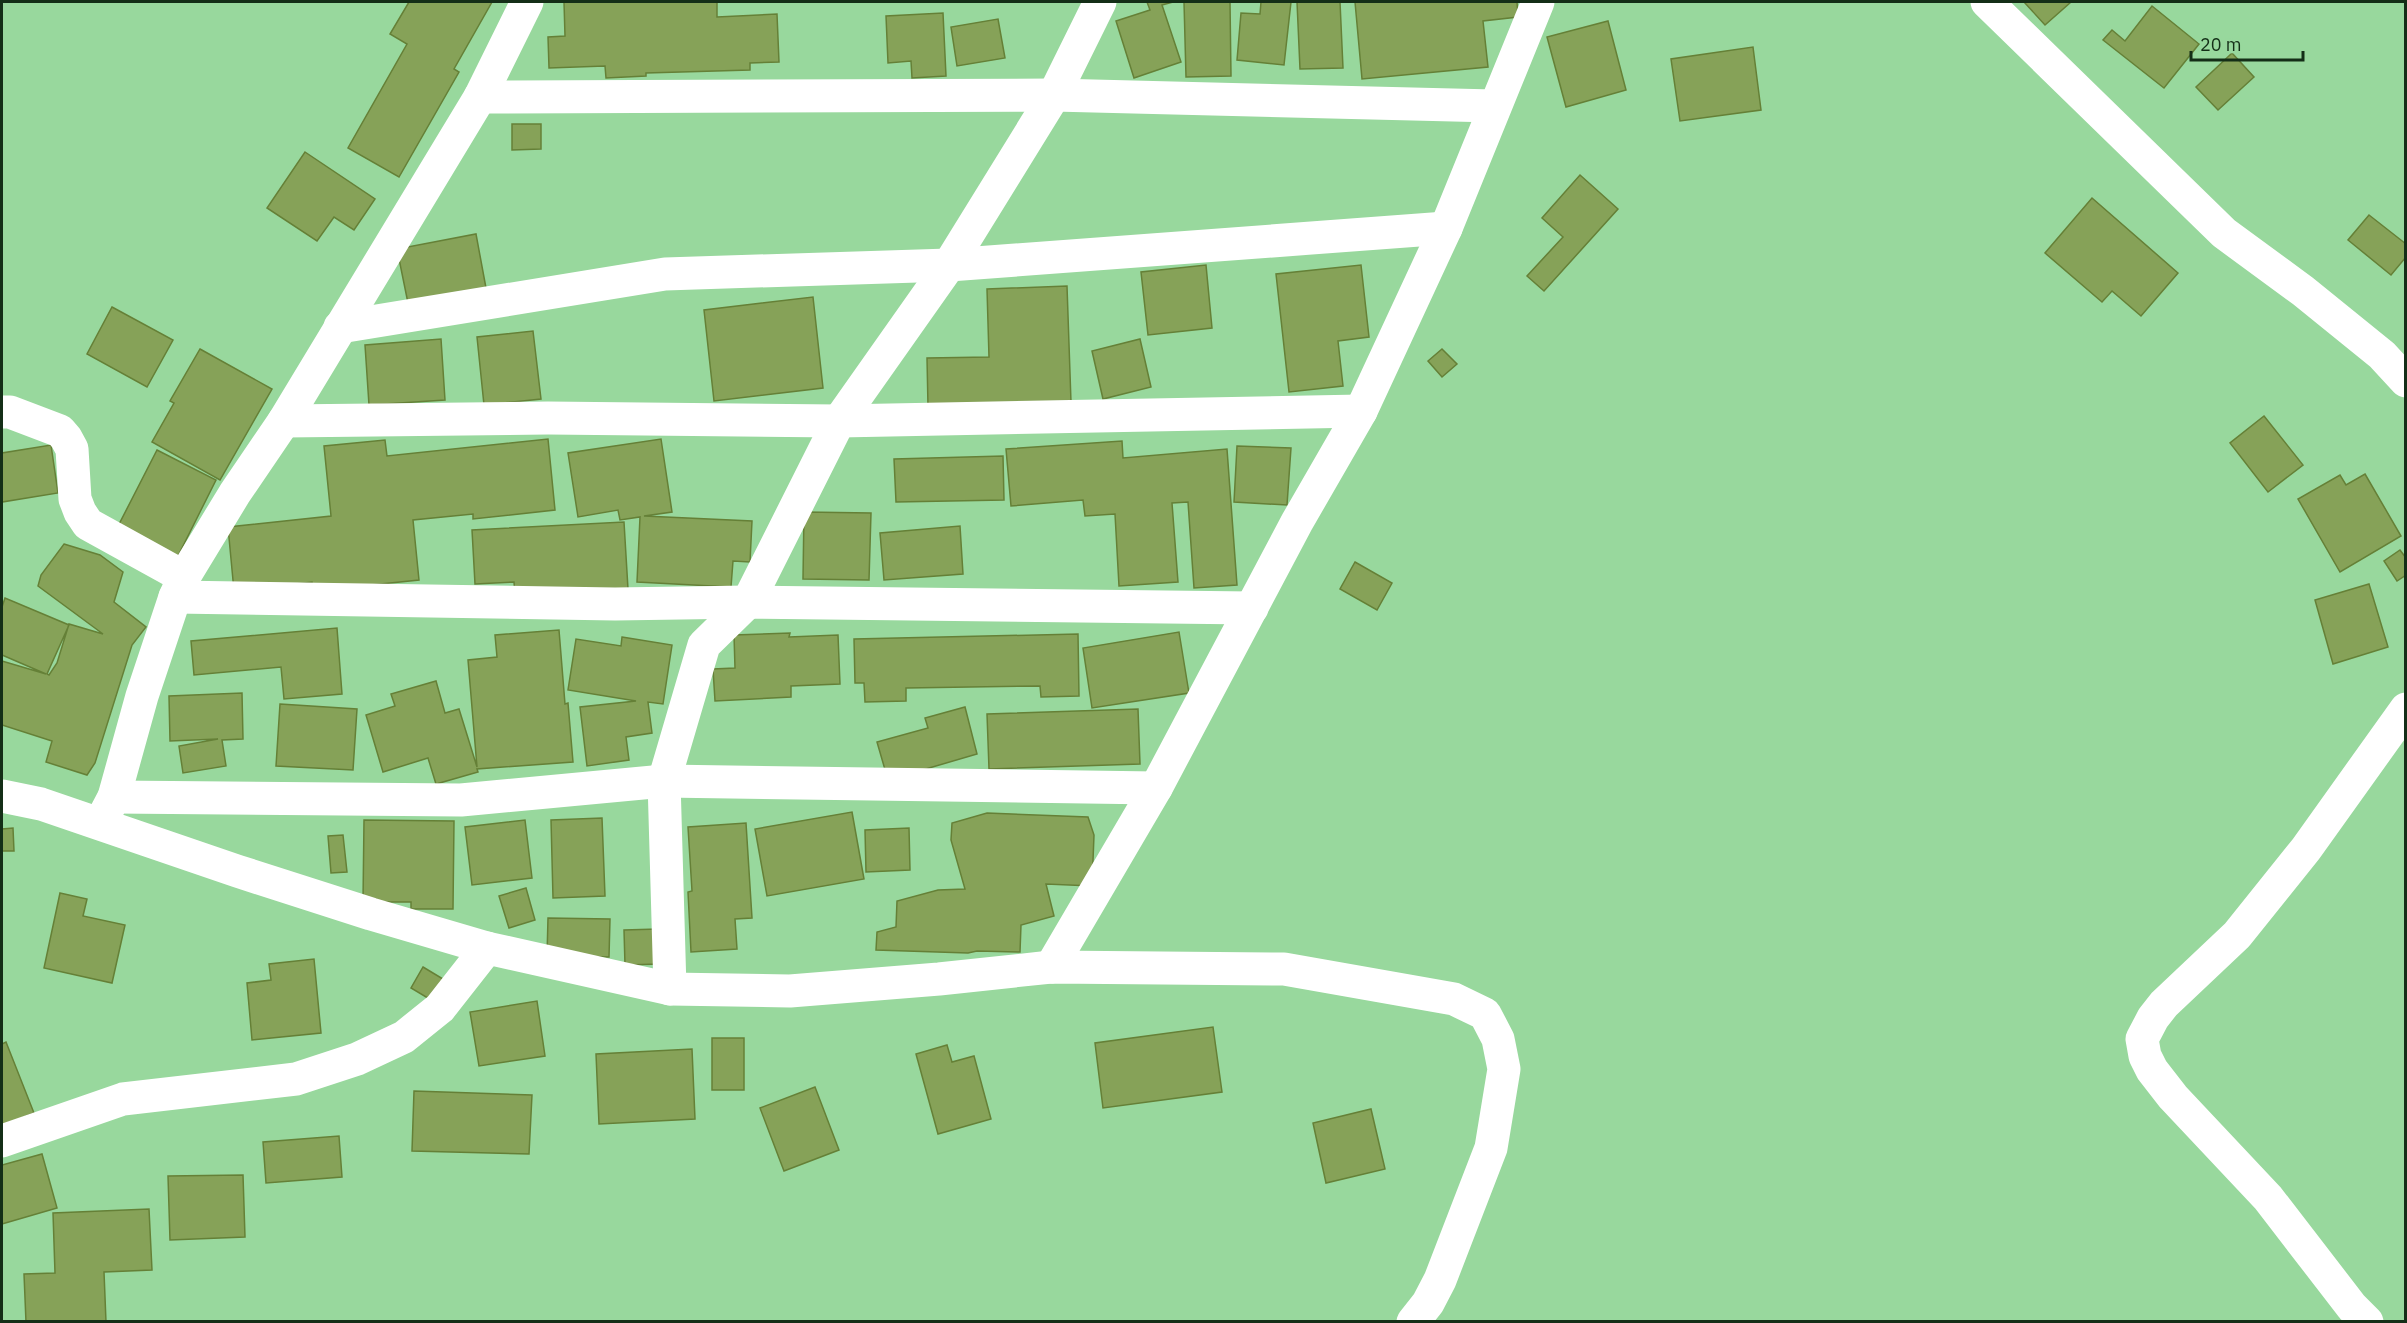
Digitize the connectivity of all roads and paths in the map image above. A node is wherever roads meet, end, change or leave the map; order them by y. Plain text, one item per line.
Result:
1 (527, 2) edge
2 (1100, 2) edge
3 (1538, 2) edge
4 (1987, 2) edge
5 (1054, 95) junction
6 (480, 97) junction
7 (1494, 106) junction
8 (1446, 228) junction
9 (949, 265) junction
10 (340, 327) junction
11 (2406, 381) edge
12 (1361, 411) junction
13 (2, 412) edge
14 (285, 421) junction
15 (839, 421) junction
16 (179, 587) junction
17 (748, 602) junction
18 (1252, 608) junction
19 (2406, 710) edge
20 (664, 781) junction
21 (1156, 788) junction
22 (2, 796) edge
23 (107, 810) junction
24 (487, 948) junction
25 (1051, 967) junction
26 (670, 989) junction
27 (2, 1141) edge
28 (1413, 1322) edge
29 (2367, 1322) edge

1 - 6 street
2 - 5 street
3 - 7 street
4 - 11 street
5 - 6 street
5 - 7 street
5 - 9 street
6 - 10 street
7 - 8 street
8 - 9 street
8 - 12 street
9 - 10 street
9 - 15 street
10 - 14 street
12 - 15 street
12 - 18 street
13 - 16 street
14 - 15 street
14 - 16 street
15 - 17 street
16 - 17 street
16 - 23 street
17 - 18 street
17 - 20 street
18 - 21 street
19 - 29 street
20 - 21 street
20 - 23 street
20 - 26 street
21 - 25 street
22 - 23 street
23 - 24 street
24 - 26 street
24 - 27 street
25 - 26 street
25 - 28 street

